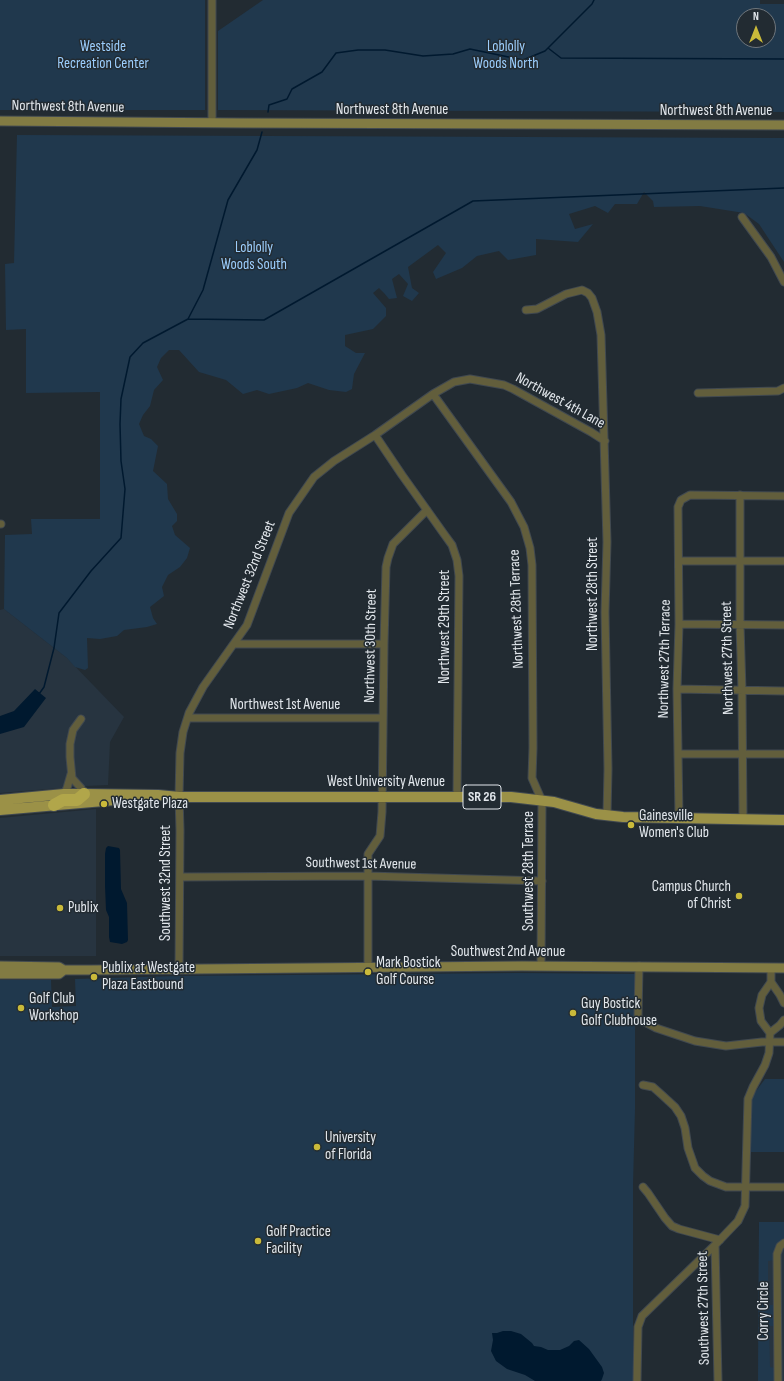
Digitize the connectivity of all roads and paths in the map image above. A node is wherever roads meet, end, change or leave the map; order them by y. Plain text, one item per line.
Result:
1 (212, 0) edge
2 (0, 121) edge
3 (212, 123) junction
4 (784, 125) edge
5 (742, 217) dead end
6 (784, 282) edge
7 (526, 310) dead end
8 (784, 388) edge
9 (698, 393) dead end
10 (433, 394) junction
11 (375, 435) junction
12 (605, 441) junction
13 (740, 495) junction
14 (784, 496) edge
15 (428, 510) junction
16 (740, 561) junction
17 (784, 561) edge
18 (679, 562) junction
19 (679, 624) junction
20 (740, 625) junction
21 (784, 625) edge
22 (234, 644) junction
23 (384, 644) junction
24 (677, 689) junction
25 (742, 691) junction
26 (784, 691) edge
27 (188, 718) junction
28 (383, 718) junction
29 (81, 719) dead end
30 (678, 754) junction
31 (742, 754) junction
32 (784, 754) edge
33 (71, 774) junction
34 (64, 794) junction
35 (84, 794) junction
36 (179, 797) junction
37 (382, 797) junction
38 (457, 797) junction
39 (0, 800) edge
40 (542, 801) junction
41 (54, 805) junction
42 (0, 810) edge
43 (607, 815) junction
44 (679, 818) junction
45 (743, 819) junction
46 (784, 820) edge
47 (367, 876) junction
48 (180, 877) junction
49 (542, 881) junction
50 (0, 966) edge
51 (540, 966) junction
52 (639, 966) junction
53 (368, 967) junction
54 (771, 968) junction
55 (784, 968) edge
56 (179, 969) junction
57 (64, 970) junction
58 (0, 974) edge
59 (771, 982) junction
60 (784, 1003) edge
61 (784, 1020) edge
62 (770, 1033) junction
63 (770, 1042) junction
64 (784, 1042) edge
65 (644, 1085) dead end
66 (746, 1186) junction
67 (642, 1187) dead end
68 (784, 1187) edge
69 (718, 1242) junction
70 (784, 1243) edge
71 (637, 1381) edge
72 (718, 1381) edge
73 (778, 1381) edge

1 - 3 street
2 - 3 main road, Northwest 8th Avenue
3 - 4 main road, Northwest 8th Avenue
5 - 6 street
7 - 12 street, Northwest 28th Street
8 - 9 street
10 - 11 street, Northwest 4th Lane
10 - 12 street, Northwest 4th Lane
10 - 40 street, Northwest 28th Terrace
11 - 15 street, Northwest 29th Street
11 - 22 street, Northwest 32nd Street
12 - 43 street, Northwest 28th Street
13 - 14 street
13 - 16 street, Northwest 27th Street
13 - 18 street, Northwest 27th Terrace
15 - 23 street, Northwest 30th Street
15 - 38 street, Northwest 29th Street
16 - 17 street
16 - 18 street
16 - 20 street, Northwest 27th Street
18 - 19 street, Northwest 27th Terrace
19 - 20 street
19 - 24 street, Northwest 27th Terrace
20 - 21 street
20 - 25 street, Northwest 27th Street
22 - 23 street
22 - 27 street, Northwest 32nd Street
23 - 28 street, Northwest 30th Street
24 - 25 street
24 - 30 street, Northwest 27th Terrace
25 - 26 street
25 - 31 street, Northwest 27th Street
27 - 28 street, Northwest 1st Avenue
27 - 36 street, Northwest 32nd Street
28 - 37 street, Northwest 30th Street
29 - 33 street
30 - 31 street
30 - 44 street, Northwest 27th Terrace
31 - 32 street
31 - 45 street, Northwest 27th Street
33 - 34 street
33 - 35 street
34 - 35 main road, West University Avenue / SR 26
34 - 39 main road, West University Avenue / SR 26
35 - 36 main road, West University Avenue / SR 26
35 - 41 highway
36 - 37 main road, West University Avenue / SR 26
36 - 41 main road, West University Avenue / SR 26
36 - 48 street, Southwest 32nd Street
37 - 38 main road, West University Avenue / SR 26
37 - 47 street, Northwest 30th Street
38 - 40 main road, West University Avenue / SR 26
40 - 43 main road, West University Avenue / SR 26
40 - 49 street, Southwest 28th Terrace
41 - 42 main road, West University Avenue / SR 26
43 - 44 main road, West University Avenue / SR 26
44 - 45 main road, West University Avenue / SR 26
45 - 46 main road, West University Avenue / SR 26
47 - 48 street, Southwest 1st Avenue
47 - 49 street, Southwest 1st Avenue
47 - 53 street, Northwest 30th Street
48 - 56 street, Southwest 32nd Street
49 - 51 street, Southwest 28th Terrace
50 - 57 main road, Southwest 2nd Avenue
51 - 52 main road, Southwest 2nd Avenue
51 - 53 main road, Southwest 2nd Avenue
52 - 54 main road, Southwest 2nd Avenue
52 - 63 street
53 - 56 main road, Southwest 2nd Avenue
54 - 55 main road, Southwest 2nd Avenue
54 - 59 street
56 - 57 main road, Southwest 2nd Avenue
57 - 58 main road, Southwest 2nd Avenue
59 - 60 street
59 - 62 street, Southwest 27th Street
61 - 62 street
62 - 63 street, Southwest 27th Street
63 - 64 street
63 - 66 street, Southwest 27th Street
65 - 66 street
66 - 68 street
66 - 69 street, Southwest 27th Street
67 - 69 street
69 - 71 street
69 - 72 street, Southwest 27th Street
70 - 73 street, Corry Circle

